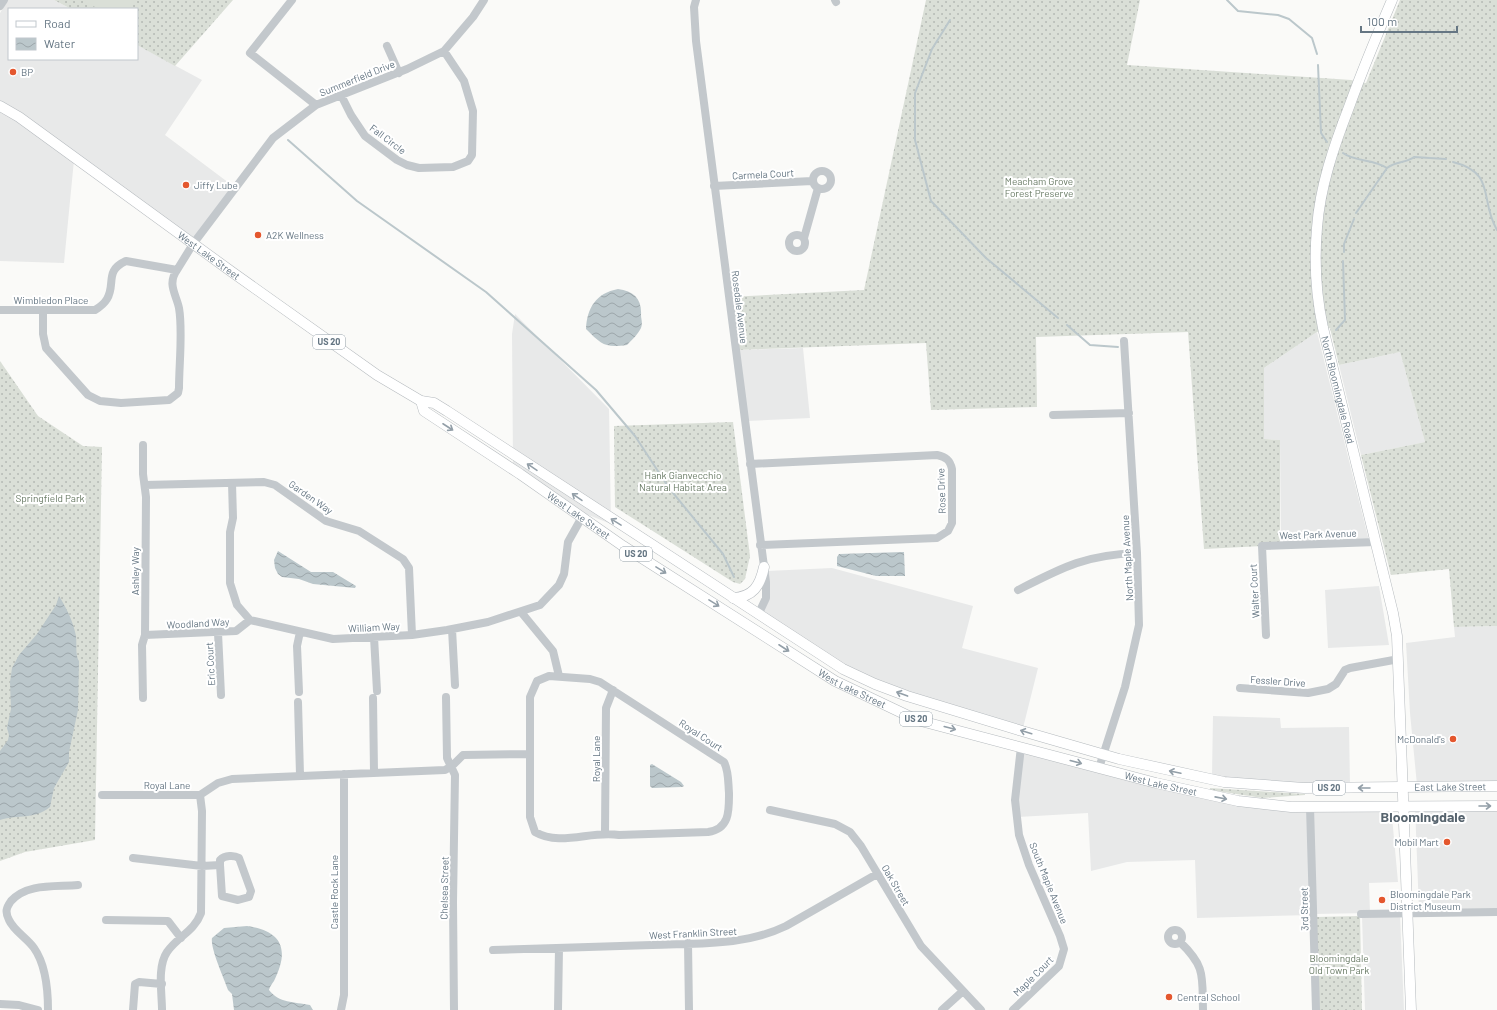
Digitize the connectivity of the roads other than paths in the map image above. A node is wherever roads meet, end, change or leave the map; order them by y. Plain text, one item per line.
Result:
1 (4, 0) edge
2 (292, 0) edge
3 (484, 0) edge
4 (696, 0) edge
5 (1392, 0) edge
6 (0, 6) edge
7 (387, 46) dead end
8 (444, 52) junction
9 (399, 73) junction
10 (341, 94) junction
11 (316, 105) junction
12 (0, 106) edge
13 (812, 181) junction
14 (714, 186) junction
15 (818, 188) junction
16 (804, 238) dead end
17 (193, 244) junction
18 (177, 270) junction
19 (0, 310) edge
20 (43, 310) junction
21 (1124, 341) dead end
22 (421, 401) junction
23 (1128, 412) junction
24 (1053, 415) dead end
25 (143, 445) dead end
26 (750, 464) junction
27 (232, 483) junction
28 (145, 485) junction
29 (582, 517) junction
30 (1376, 542) junction
31 (760, 545) junction
32 (1262, 546) joint
33 (1137, 552) junction
34 (764, 567) junction
35 (1018, 590) dead end
36 (733, 598) junction
37 (521, 612) junction
38 (758, 615) junction
39 (250, 620) junction
40 (751, 626) junction
41 (452, 629) junction
42 (300, 632) junction
43 (218, 633) junction
44 (145, 635) junction
45 (412, 635) junction
46 (1266, 635) dead end
47 (374, 637) junction
48 (1399, 659) junction
49 (559, 676) junction
50 (455, 685) dead end
51 (1240, 688) dead end
52 (613, 690) junction
53 (299, 692) dead end
54 (221, 695) dead end
55 (446, 696) dead end
56 (143, 698) dead end
57 (298, 702) dead end
58 (1021, 747) junction
59 (530, 754) junction
60 (1104, 755) junction
61 (452, 766) junction
62 (1099, 768) junction
63 (374, 772) junction
64 (344, 774) junction
65 (300, 775) junction
66 (1497, 786) edge
67 (1403, 788) junction
68 (102, 795) dead end
69 (200, 795) junction
70 (1404, 806) junction
71 (1497, 806) edge
72 (1310, 807) junction
73 (770, 810) dead end
74 (605, 833) junction
75 (133, 858) dead end
76 (220, 865) junction
77 (202, 866) junction
78 (877, 874) junction
79 (78, 885) dead end
80 (1497, 912) edge
81 (1408, 913) junction
82 (1361, 914) dead end
83 (106, 920) dead end
84 (181, 938) junction
85 (1180, 942) dead end
86 (688, 943) junction
87 (559, 948) junction
88 (493, 950) dead end
89 (1064, 954) joint
90 (162, 984) junction
91 (963, 991) junction
92 (0, 1004) edge
93 (38, 1010) edge
94 (48, 1010) edge
95 (132, 1010) edge
96 (162, 1010) edge
97 (341, 1010) edge
98 (454, 1010) edge
99 (558, 1010) edge
100 (689, 1010) edge
101 (942, 1010) edge
102 (981, 1010) edge
103 (1013, 1010) edge
104 (1203, 1010) edge
105 (1316, 1010) edge
106 (1411, 1010) edge

1 - 6 street
2 - 11 street
3 - 8 street, Summerfield Drive
4 - 14 street, Rosedale Avenue
5 - 30 main road, North Bloomingdale Road
7 - 9 street
8 - 9 street, Summerfield Drive
8 - 10 street, Fall Circle
9 - 10 street, Summerfield Drive
10 - 11 street, Summerfield Drive
11 - 17 street, Summerfield Drive
12 - 17 main road, West Lake Street / US 20
13 - 14 street, Carmela Court
13 - 15 street
13 - 15 street
14 - 26 street, Rosedale Avenue
15 - 16 street
17 - 18 street, Summerfield Drive
17 - 22 main road, West Lake Street / US 20
18 - 20 street, Wimbledon Place
18 - 20 street, Summerfield Drive
19 - 20 street, Wimbledon Place
21 - 23 street, North Maple Avenue
22 -> 29 main road, West Lake Street / US 20
36 -> 22 main road, West Lake Street / US 20
23 - 24 street
23 - 33 street, North Maple Avenue
25 - 28 street, Ashley Way
26 - 31 street, Rosedale Avenue
26 - 31 street, Rose Drive
27 - 28 street, Garden Way
27 - 39 street
27 - 45 street, Garden Way
28 - 44 street, Ashley Way
29 - 37 street, William Way
29 -> 40 main road, West Lake Street / US 20
30 - 32 street, West Park Avenue
30 - 48 main road, North Bloomingdale Road
31 - 34 street, Rosedale Avenue
32 - 46 street, Walter Court
33 - 35 street
33 - 60 street, North Maple Avenue
34 - 36 main road
34 - 38 street, Rosedale Avenue
36 - 38 main road, West Lake Street / US 20
37 - 41 street, William Way
37 - 49 street
38 - 40 main road
60 -> 38 main road, West Lake Street / US 20
39 - 42 street, William Way
39 - 43 street, Woodland Way
40 -> 58 main road, West Lake Street / US 20
41 - 45 street, William Way
41 - 50 street
42 - 47 street, William Way
42 - 53 street
43 - 44 street, Woodland Way
43 - 54 street, Eric Court
44 - 56 street, Ashley Way
45 - 47 street, William Way
47 - 63 street
48 - 51 street, Fessler Drive
48 - 67 main road, North Bloomingdale Road
49 - 52 street
49 - 59 street
52 - 74 street, Royal Lane
52 - 74 street, Royal Court
55 - 61 street
57 - 65 street
58 -> 62 main road, West Lake Street / US 20
58 - 89 street, South Maple Avenue
59 - 61 street, Royal Lane
59 - 74 street
60 - 62 street, North Maple Avenue
67 -> 60 main road, West Lake Street / US 20
61 - 63 street, Royal Lane
61 - 98 street, Chelsea Street
62 -> 72 main road, West Lake Street / US 20
63 - 64 street, Royal Lane
64 - 65 street, Royal Lane
64 - 97 street, Castle Rock Lane
65 - 69 street, Royal Lane
66 - 67 main road, East Lake Street / US 20
67 - 70 main road, North Bloomingdale Road
68 - 69 street, Royal Lane
69 - 77 street
70 -> 71 main road, East Lake Street / US 20
70 - 72 main road, West Lake Street / US 20
70 - 81 main road, North Bloomingdale Road
72 - 105 street, 3rd Street
73 - 78 street, Oak Street
75 - 77 street
76 - 76 street
76 - 77 street
77 - 84 street
78 - 86 street, West Franklin Street
78 - 91 street, Oak Street
79 - 94 street
80 - 81 street
81 - 82 street
81 - 106 main road, North Bloomingdale Road
83 - 84 street
84 - 90 street
85 - 104 street
86 - 87 street, West Franklin Street
86 - 100 street
87 - 88 street, West Franklin Street
87 - 99 street
89 - 103 street, Maple Court
90 - 95 street
90 - 96 street
91 - 101 street
91 - 102 street, Oak Street
92 - 93 street

